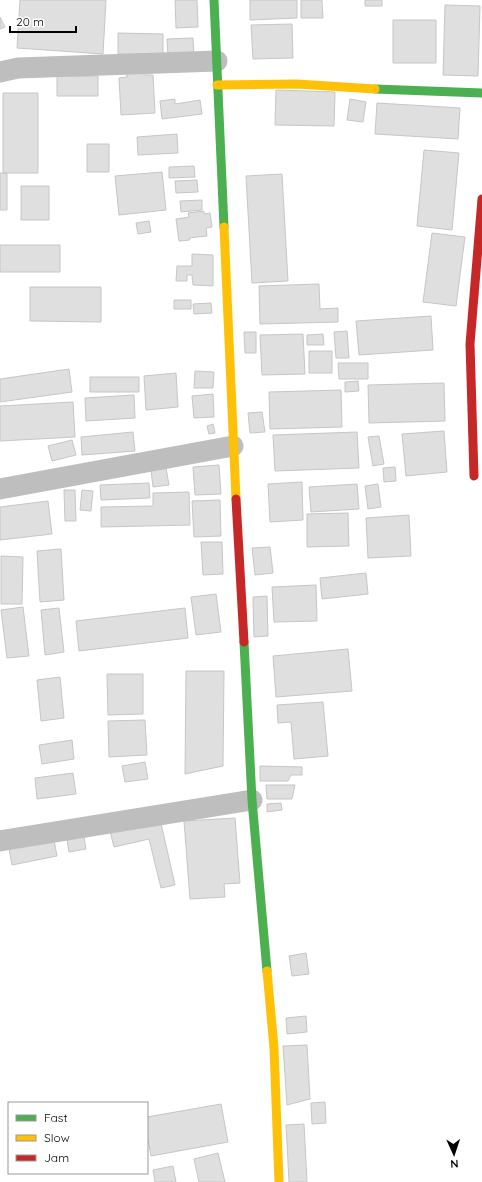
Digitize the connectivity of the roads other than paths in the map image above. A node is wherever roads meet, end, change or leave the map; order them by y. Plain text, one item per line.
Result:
1 (214, 0) edge
2 (217, 60) junction
3 (0, 72) edge
4 (217, 85) junction
5 (482, 93) edge
6 (482, 199) edge
7 (233, 446) junction
8 (474, 476) dead end
9 (0, 489) edge
10 (252, 800) junction
11 (0, 841) edge
12 (278, 1182) edge

1 - 2 street
2 - 3 street
2 - 4 street
4 - 5 street
4 - 7 street
6 - 8 street
7 - 9 street
7 - 10 street
10 - 11 street
10 - 12 street

